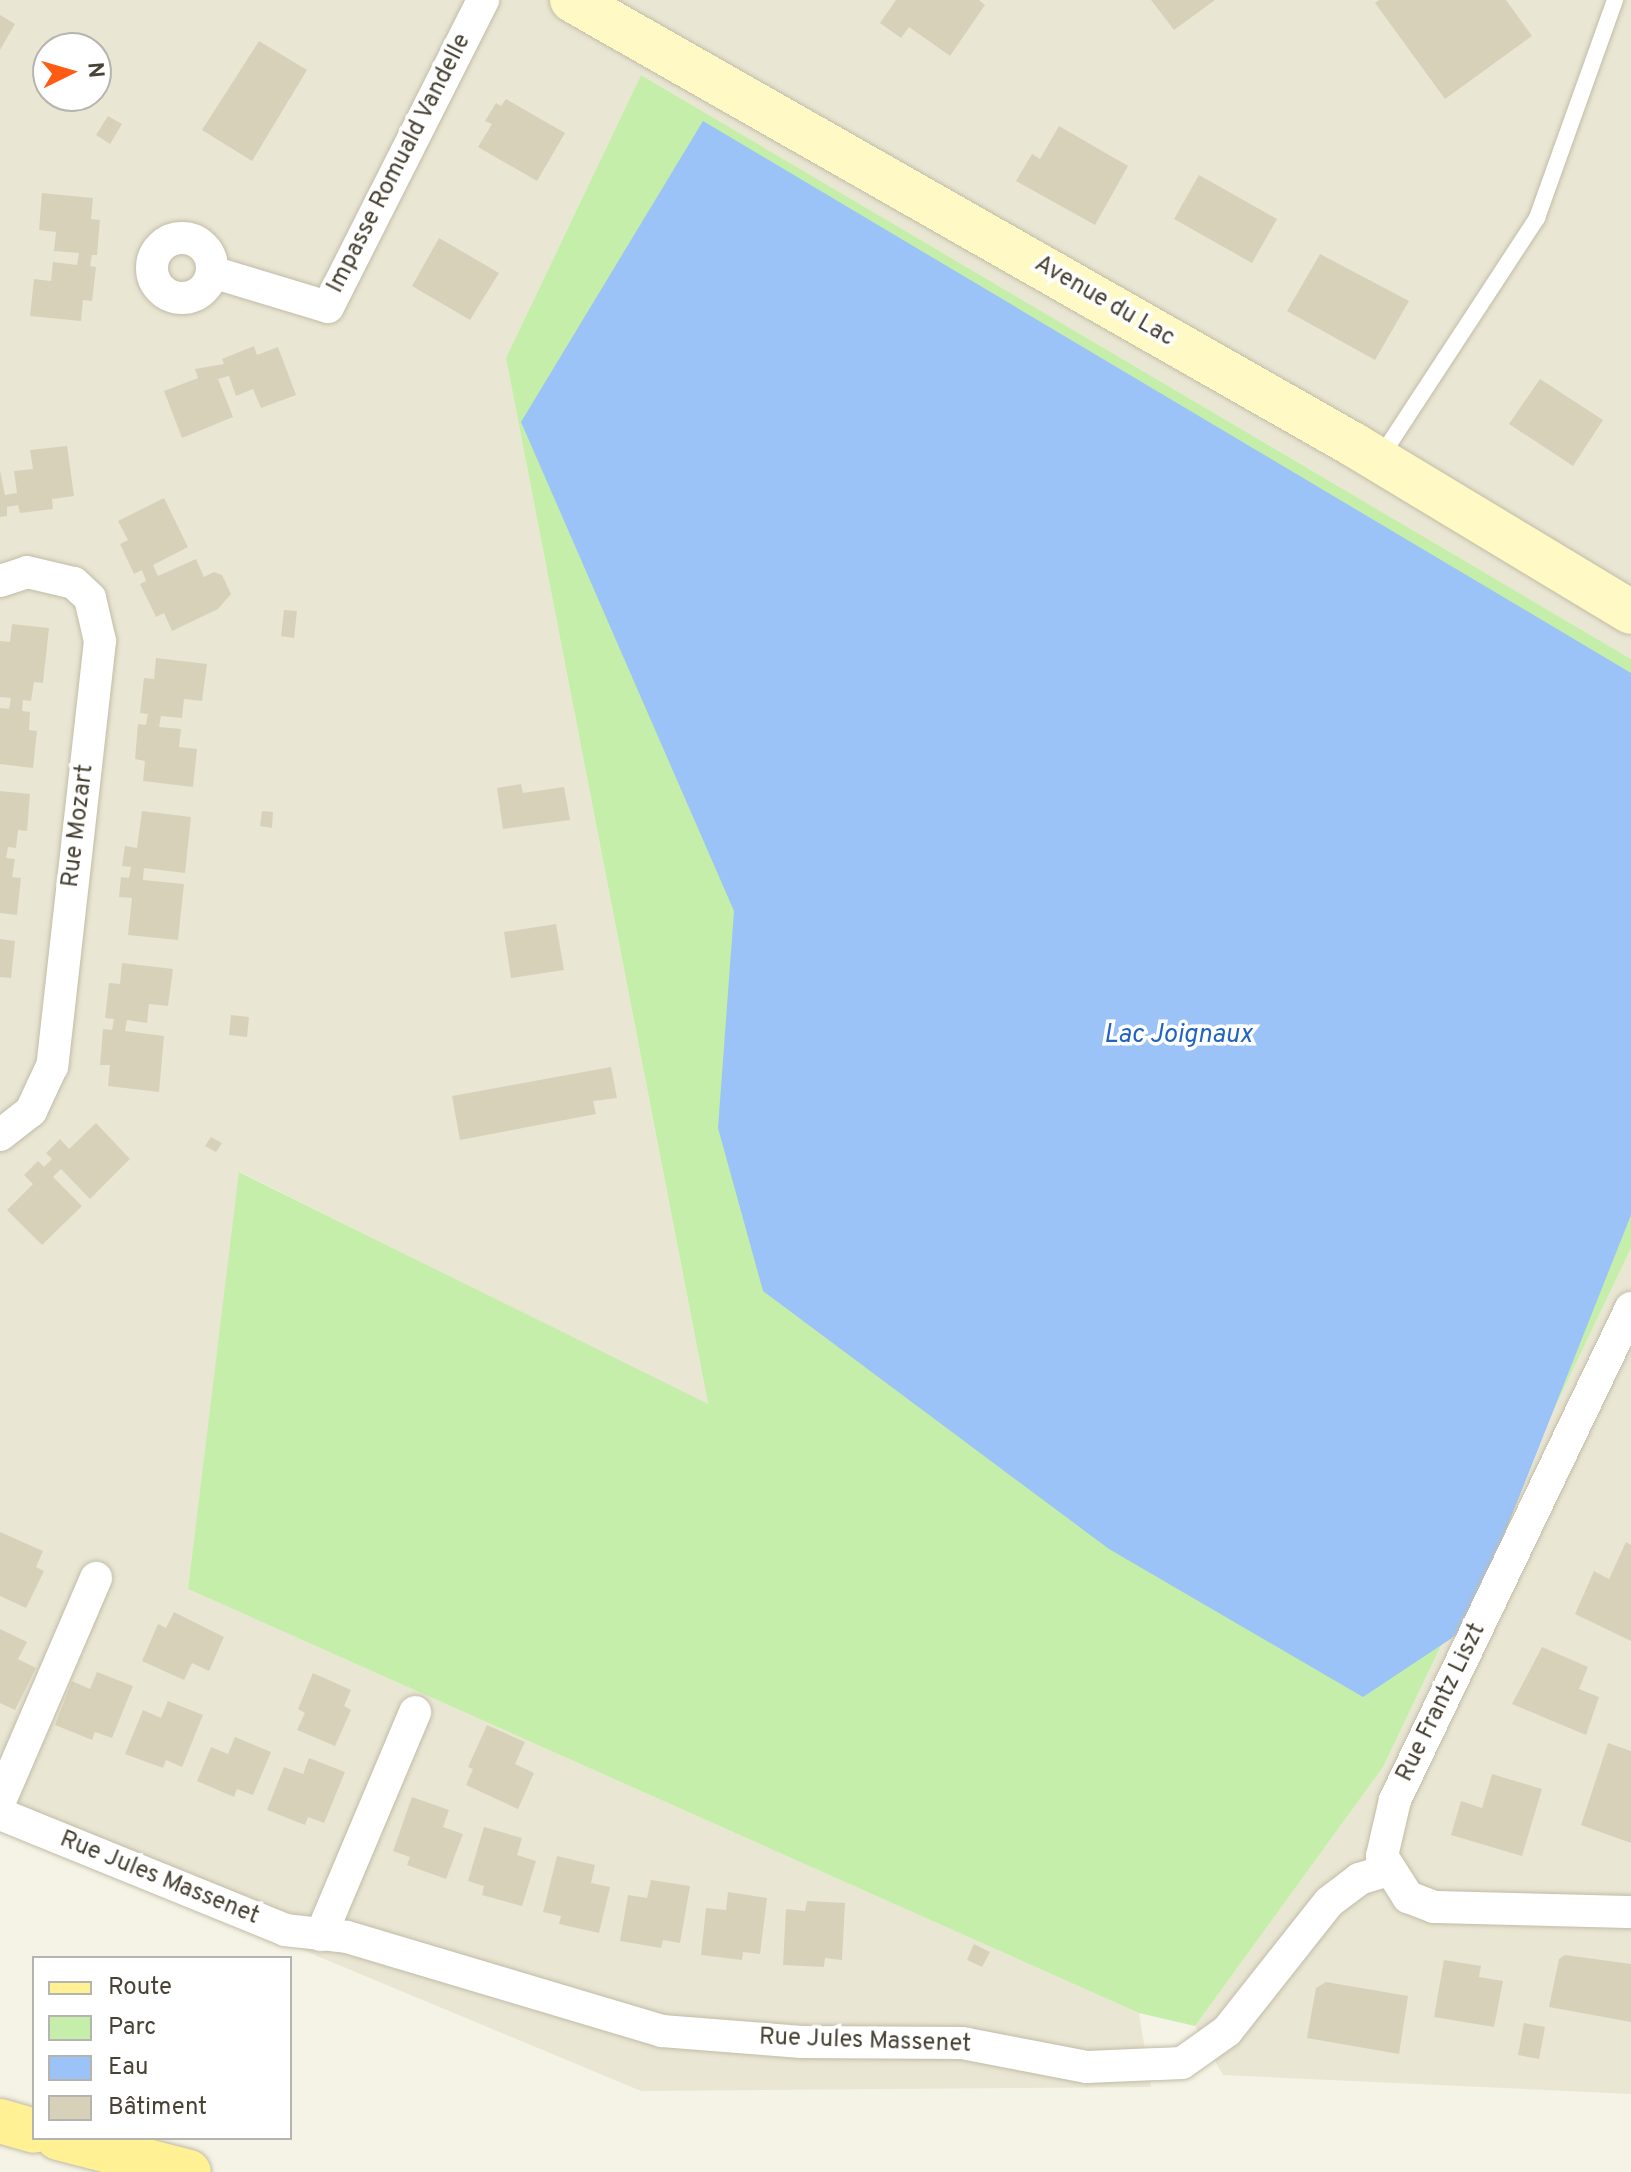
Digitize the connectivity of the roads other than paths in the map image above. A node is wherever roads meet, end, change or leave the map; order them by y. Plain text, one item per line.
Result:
1 (483, 0) edge
2 (572, 0) edge
3 (1615, 0) edge
4 (212, 272) dead end
5 (1379, 459) junction
6 (0, 581) edge
7 (1631, 612) edge
8 (0, 1135) edge
9 (1631, 1308) edge
10 (96, 1578) dead end
11 (415, 1712) dead end
12 (0, 1801) edge
13 (0, 1814) edge
14 (1388, 1870) junction
15 (1631, 1912) edge
16 (321, 1935) junction
17 (0, 2121) edge
18 (32, 2130) edge
19 (66, 2140) edge
20 (189, 2172) edge

1 - 4 street, Impasse Romuald Vandelle
2 - 5 main road, Avenue du Lac
3 - 5 lane
5 - 7 main road, Avenue du Lac
6 - 8 street, Rue Mozart
9 - 14 street, Rue Frantz Liszt
10 - 12 street
11 - 16 street
13 - 16 street, Rue Jules Massenet
14 - 15 street
14 - 16 street, Rue Jules Massenet
17 - 18 main road
19 - 20 main road

